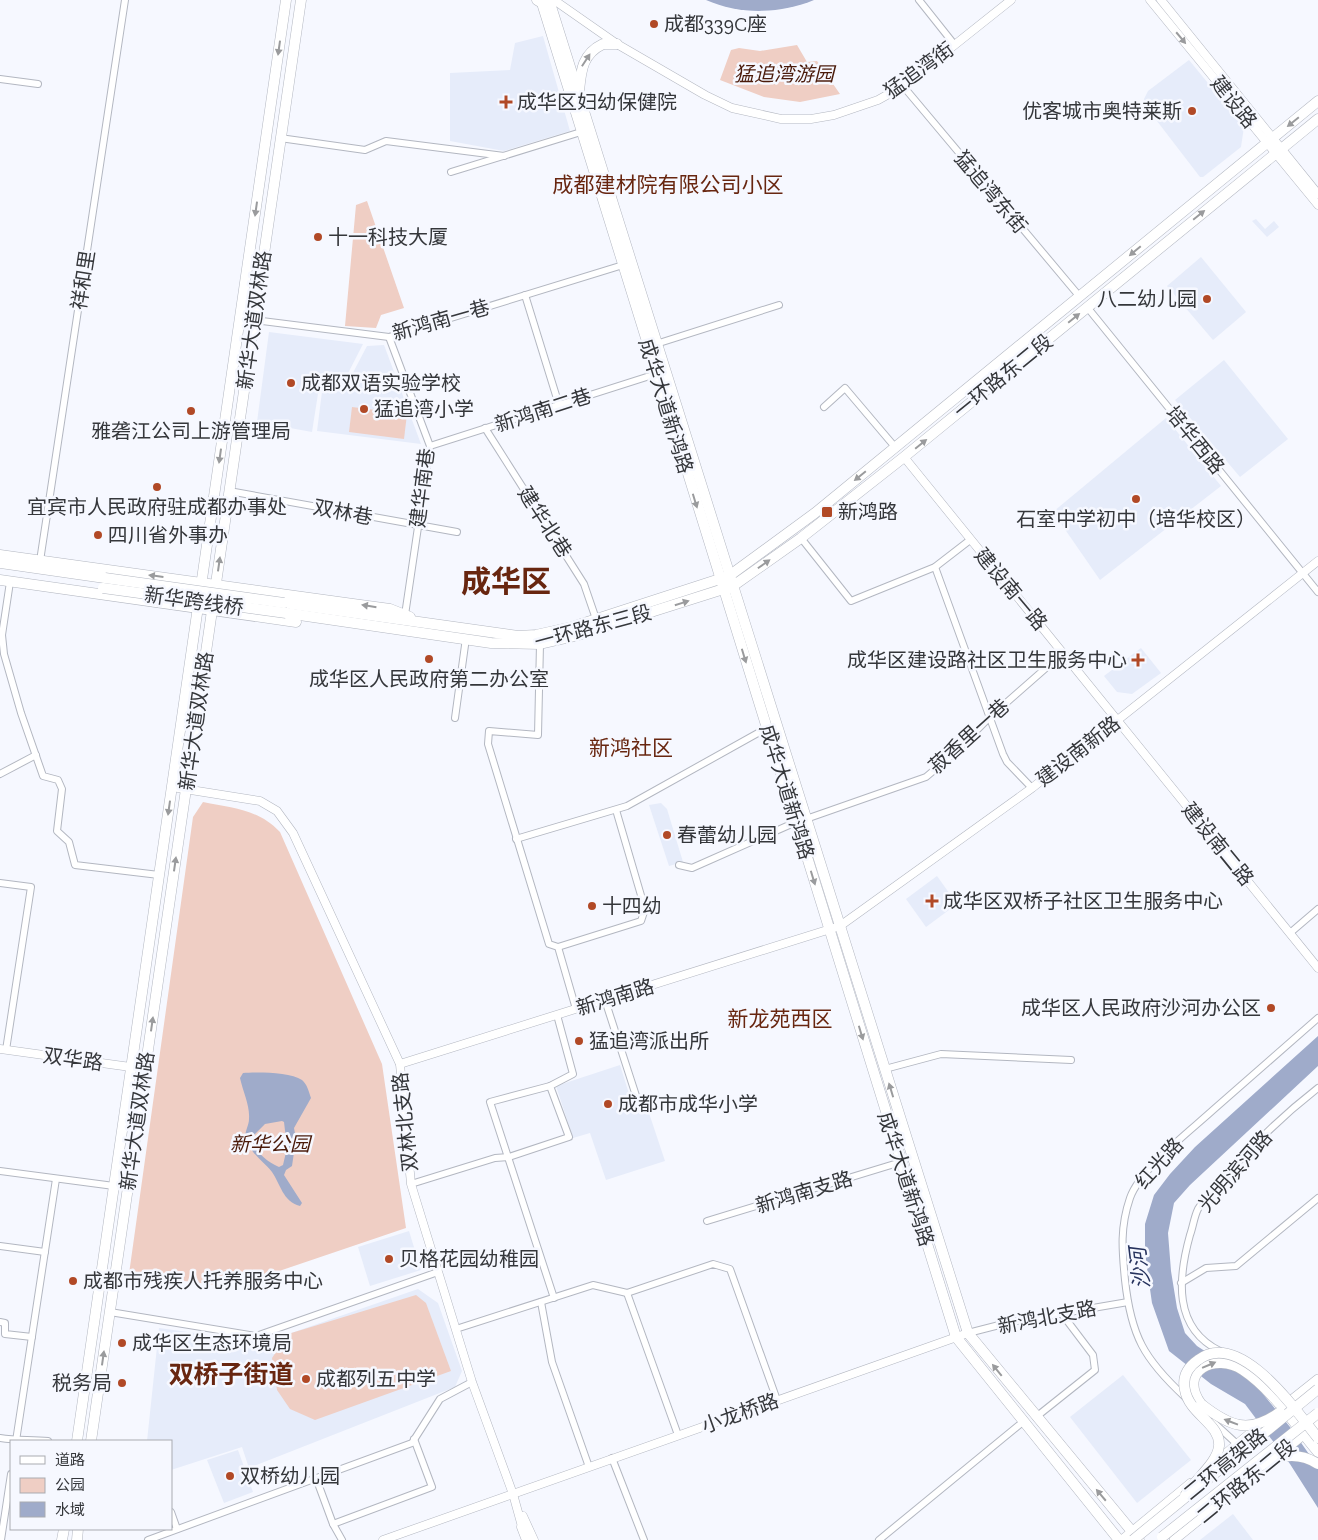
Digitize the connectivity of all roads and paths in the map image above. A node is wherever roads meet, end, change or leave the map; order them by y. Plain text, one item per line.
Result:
1 (125, 0) edge
2 (286, 0) edge
3 (300, 0) edge
4 (919, 0) edge
5 (1011, 0) edge
6 (1150, 0) edge
7 (1161, 0) edge
8 (546, 2) edge
9 (617, 44) junction
10 (954, 44) junction
11 (0, 79) edge
12 (38, 84) dead end
13 (903, 86) junction
14 (579, 97) junction
15 (1318, 101) edge
16 (1318, 119) edge
17 (581, 132) junction
18 (280, 138) junction
19 (1270, 140) junction
20 (1278, 151) junction
21 (504, 156) junction
22 (451, 172) dead end
23 (1318, 194) edge
24 (1318, 205) edge
25 (623, 265) junction
26 (525, 295) junction
27 (1080, 297) junction
28 (779, 305) dead end
29 (1087, 307) junction
30 (254, 320) junction
31 (389, 337) junction
32 (656, 344) junction
33 (656, 374) junction
34 (558, 405) junction
35 (824, 407) dead end
36 (485, 428) junction
37 (430, 446) junction
38 (895, 447) junction
39 (904, 457) junction
40 (229, 491) junction
41 (418, 526) junction
42 (457, 532) dead end
43 (801, 538) junction
44 (970, 540) junction
45 (0, 555) edge
46 (40, 561) junction
47 (1318, 561) edge
48 (0, 563) edge
49 (936, 568) junction
50 (1303, 574) junction
51 (0, 575) edge
52 (5, 581) edge
53 (202, 582) junction
54 (726, 583) junction
55 (216, 584) junction
56 (1318, 592) edge
57 (198, 608) junction
58 (285, 608) junction
59 (212, 610) junction
60 (405, 615) junction
61 (596, 620) junction
62 (431, 629) junction
63 (466, 638) junction
64 (540, 644) junction
65 (1064, 653) junction
66 (990, 717) junction
67 (455, 718) dead end
68 (1118, 720) junction
69 (767, 728) junction
70 (36, 755) junction
71 (0, 774) edge
72 (172, 787) junction
73 (1032, 788) junction
74 (186, 789) junction
75 (616, 810) junction
76 (801, 821) junction
77 (516, 839) junction
78 (679, 865) dead end
79 (159, 875) junction
80 (0, 883) edge
81 (1318, 909) edge
82 (840, 926) junction
83 (830, 931) junction
84 (1290, 933) junction
85 (558, 947) junction
86 (1318, 968) edge
87 (604, 1000) junction
88 (576, 1009) junction
89 (557, 1015) junction
90 (1318, 1018) edge
91 (3, 1050) edge
92 (1071, 1060) dead end
93 (400, 1064) junction
94 (131, 1067) junction
95 (145, 1069) junction
96 (884, 1069) junction
97 (550, 1086) junction
98 (1318, 1088) edge
99 (640, 1108) dead end
100 (509, 1158) junction
101 (901, 1162) junction
102 (0, 1171) edge
103 (56, 1179) junction
104 (412, 1184) junction
105 (114, 1186) junction
106 (1318, 1198) edge
107 (707, 1222) dead end
108 (0, 1246) edge
109 (45, 1252) junction
110 (438, 1272) junction
111 (1181, 1283) junction
112 (627, 1293) junction
113 (554, 1298) junction
114 (541, 1302) junction
115 (1128, 1302) junction
116 (110, 1312) junction
117 (1062, 1314) junction
118 (0, 1322) edge
119 (456, 1329) junction
120 (968, 1334) junction
121 (32, 1337) junction
122 (956, 1337) junction
123 (1318, 1379) edge
124 (472, 1382) junction
125 (1318, 1389) edge
126 (1307, 1397) junction
127 (777, 1400) junction
128 (1286, 1405) junction
129 (1318, 1412) edge
130 (1036, 1417) junction
131 (1024, 1421) junction
132 (1318, 1423) edge
133 (678, 1435) junction
134 (1318, 1438) edge
135 (414, 1439) junction
136 (16, 1440) edge
137 (21, 1440) edge
138 (42, 1440) edge
139 (77, 1440) edge
140 (91, 1440) edge
141 (1237, 1444) junction
142 (1318, 1452) edge
143 (612, 1458) junction
144 (1318, 1464) edge
145 (589, 1467) junction
146 (316, 1478) junction
147 (10, 1481) edge
148 (1226, 1486) junction
149 (512, 1494) junction
150 (1185, 1496) junction
151 (172, 1515) edge
152 (333, 1524) junction
153 (522, 1527) joint
154 (177, 1529) junction
155 (1134, 1537) edge
156 (1, 1540) edge
157 (148, 1540) edge
158 (342, 1540) edge
159 (383, 1540) edge
160 (526, 1540) edge
161 (534, 1540) edge
162 (644, 1540) edge
163 (879, 1540) edge
164 (1120, 1540) edge
165 (1159, 1540) edge
166 (1174, 1540) edge

1 - 46 street, 祥和里
2 -> 53 main road, 新华大道双林路
3 - 18 main road, 新华大道双林路
4 - 10 street
5 - 10 street, 猛追湾街
6 -> 19 street, 建设路
7 - 19 street, 建设路
8 - 9 street, 猛追湾街
8 - 14 main road, 成华大道新鸿路
8 - 17 main road, 成华大道新鸿路
9 - 13 street, 猛追湾街
14 -> 9 main road
10 - 13 street, 猛追湾街
11 - 12 street
13 - 27 street, 猛追湾东街
14 - 32 main road, 成华大道新鸿路
15 -> 19 main road, 一环路东二段
16 - 20 main road, 一环路东二段
17 - 21 street
17 - 25 main road, 成华大道新鸿路
18 - 21 street
18 - 30 main road, 新华大道双林路
19 - 20 street, 建设路
19 -> 27 main road, 一环路东二段
20 - 23 street, 建设路
20 - 24 street, 建设路
29 -> 20 main road, 一环路东二段
21 - 22 street
25 - 26 street, 新鸿南一巷
25 - 33 main road, 成华大道新鸿路
26 - 31 street, 新鸿南一巷
26 - 34 street
27 - 38 main road, 一环路东二段
28 - 32 street
39 -> 29 main road, 一环路东二段
29 - 50 street, 培华西路
30 - 31 street, 新鸿南一巷
30 - 40 main road, 新华大道双林路
31 - 37 street, 建华南巷
32 - 54 main road, 成华大道新鸿路
33 - 34 street, 新鸿南二巷
33 -> 54 main road, 成华大道新鸿路
34 - 36 street, 新鸿南二巷
35 - 38 street
36 - 37 street, 新鸿南二巷
36 - 61 street, 建华北巷
37 - 41 street, 建华南巷
38 -> 54 main road, 一环路东二段
39 - 43 main road, 一环路东二段
39 - 44 street, 建设南一路
40 - 41 street, 双林巷
55 -> 40 main road, 新华大道双林路
41 - 42 street, 双林巷
41 - 60 street, 建华南巷
43 - 49 street
54 -> 43 main road, 一环路东二段
44 - 49 street
44 - 65 street, 建设南一路
45 - 46 main road
53 -> 46 main road
47 - 50 street, 建设南新路
48 - 58 main road, 新华跨线桥, bridge
49 - 66 street
50 - 56 street, 培华西路
50 - 68 street, 建设南新路
51 - 58 main road, 新华跨线桥, bridge
52 - 57 main road
52 - 70 street
53 - 55 main road
53 - 57 main road, 新华大道双林路
54 - 61 main road, 一环路东三段
64 -> 54 main road, 一环路东三段
54 -> 69 main road, 成华大道新鸿路
54 - 76 main road, 成华大道新鸿路
55 - 59 main road, 新华大道双林路
60 -> 55 main road
57 - 59 main road
57 - 72 main road, 新华大道双林路
58 - 62 main road
59 - 62 main road
59 - 74 main road, 新华大道双林路
60 - 62 main road
61 - 62 main road, 一环路东三段
62 - 63 main road, 一环路东三段
63 - 64 main road, 一环路东三段
63 - 67 street
64 - 77 street
65 - 66 street, 菽香里一巷
65 - 68 street, 建设南一路
66 - 73 street
66 - 76 street, 菽香里一巷
68 - 73 street, 建设南新路
68 - 84 street, 建设南二路
69 - 75 street
69 - 76 main road, 成华大道新鸿路
70 - 71 street
70 - 79 street
72 - 74 street, 双林北支路
72 -> 79 main road, 新华大道双林路
73 - 82 street, 建设南新路
74 - 93 street, 双林北支路
95 -> 74 main road, 新华大道双林路
75 - 77 street
75 - 85 street
76 - 78 street, 菽香里一巷
76 - 82 main road, 成华大道新鸿路
76 -> 83 main road, 成华大道新鸿路
77 - 85 street
79 - 94 main road, 新华大道双林路
80 - 91 street
81 - 84 street
82 - 83 street, 建设南新路
82 - 96 main road, 成华大道新鸿路
83 - 87 street, 新鸿南路
83 -> 101 main road, 成华大道新鸿路
84 - 86 street, 建设南二路
85 - 88 street
87 - 88 street, 新鸿南路
87 - 99 street
88 - 89 street, 新鸿南路
89 - 93 street, 新鸿南路
89 - 97 street
90 - 115 street, 红光路
91 - 94 street, 双华路
92 - 96 street
93 - 104 street, 双林北支路
94 - 95 street, 双华路
94 - 105 main road, 新华大道双林路
95 - 116 main road, 新华大道双林路
120 -> 96 main road, 成华大道新鸿路
97 - 100 street
97 - 100 street
98 - 111 street, 光明滨河路
100 - 104 street
100 - 113 street
101 - 107 street, 新鸿南支路
101 - 122 main road, 成华大道新鸿路
102 - 103 street
103 - 105 street
103 - 109 street
104 - 110 street, 双林北支路
105 - 139 main road, 新华大道双林路
106 - 111 street
108 - 109 street
109 - 121 street
110 - 116 street
110 - 119 street, 双林北支路
111 - 128 street, 光明滨河路
112 - 113 street
112 - 127 street
112 - 133 street
113 - 114 street
114 - 119 street
114 - 145 street
115 - 117 street, 新鸿北支路
115 - 141 street, 红光路
140 -> 116 main road, 新华大道双林路
117 - 120 street, 新鸿北支路
117 - 130 street
118 - 121 street
119 - 124 street, 双林北支路
120 - 122 street, 小龙桥路
130 -> 120 main road, 成华大道新鸿路
121 - 136 street
122 - 127 street, 小龙桥路
122 - 131 main road, 成华大道新鸿路
123 - 128 main road, 二环路东二段
124 - 135 street
124 - 149 street, 双林北支路
125 - 126 main road, 二环高架路, bridge
126 -> 142 main road, bridge
126 - 150 main road, 二环高架路, bridge
127 - 133 street, 小龙桥路
128 - 141 main road, 二环路东二段, bridge
129 - 148 main road, 二环高架路, bridge
155 -> 130 main road, 成华大道新鸿路
131 - 163 street
131 - 164 main road, 成华大道新鸿路
132 - 166 main road, 二环路东二段
133 - 143 street, 小龙桥路
134 - 150 main road, bridge
135 - 146 street
135 - 152 street
137 - 138 street
141 - 155 main road, 二环路东二段
143 - 145 street, 小龙桥路
143 - 162 street
144 - 148 main road, bridge
145 - 149 street, 小龙桥路
146 - 152 street
146 - 154 street
147 - 156 street
148 - 165 main road, 二环高架路, bridge
149 - 153 street
149 - 159 street, 小龙桥路
149 - 161 street
150 - 155 main road, 二环高架路, bridge
151 - 154 street
152 - 158 street
153 - 160 main road
154 - 157 street
155 - 164 main road, 二环路东二段

